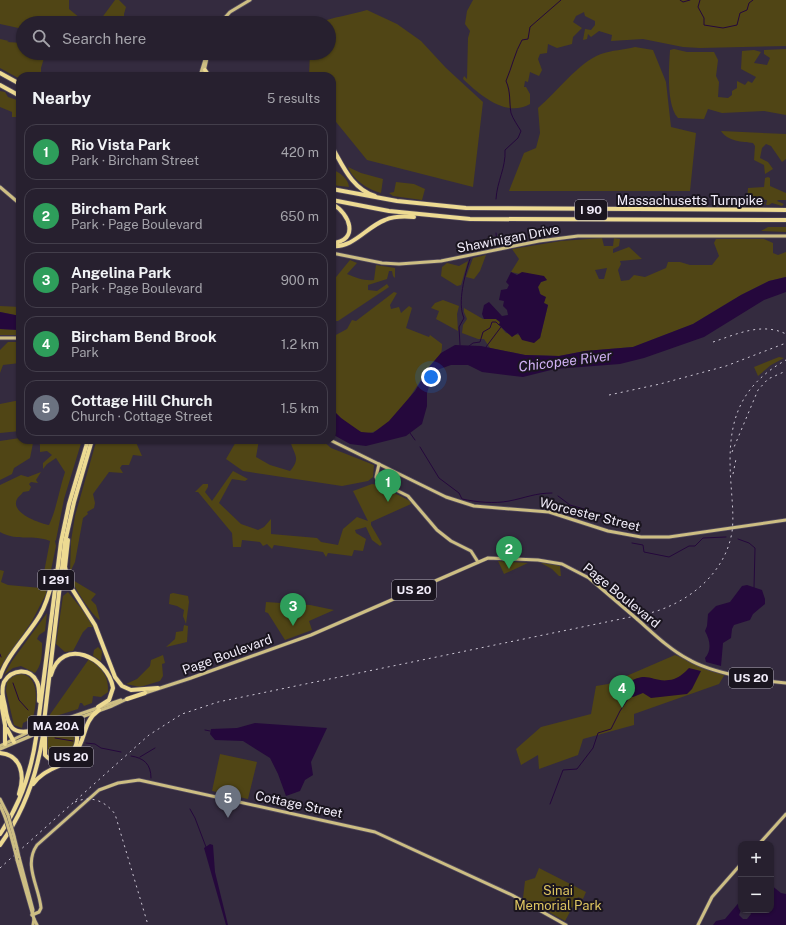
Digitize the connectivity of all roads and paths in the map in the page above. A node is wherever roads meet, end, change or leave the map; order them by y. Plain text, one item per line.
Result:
1 (250, 0) edge
2 (226, 16) edge
3 (206, 60) edge
4 (207, 60) edge
5 (205, 70) edge
6 (201, 72) edge
7 (0, 73) edge
8 (16, 82) edge
9 (0, 85) edge
10 (16, 94) edge
11 (336, 154) edge
12 (0, 186) edge
13 (336, 190) edge
14 (16, 200) edge
15 (336, 201) edge
16 (397, 201) junction
17 (336, 207) edge
18 (786, 210) edge
19 (466, 219) junction
20 (786, 220) edge
21 (786, 236) edge
22 (336, 242) edge
23 (336, 246) edge
24 (336, 254) edge
25 (0, 338) edge
26 (16, 338) edge
27 (336, 443) edge
28 (87, 444) edge
29 (91, 444) edge
30 (379, 464) junction
31 (76, 494) junction
32 (786, 520) edge
33 (60, 547) junction
34 (478, 562) junction
35 (0, 677) edge
36 (786, 683) edge
37 (158, 688) junction
38 (48, 693) junction
39 (145, 693) joint
40 (0, 697) edge
41 (127, 699) joint
42 (98, 708) junction
43 (38, 724) junction
44 (5, 725) junction
45 (35, 730) junction
46 (44, 733) junction
47 (13, 741) junction
48 (5, 744) junction
49 (0, 746) edge
50 (0, 749) edge
51 (0, 753) edge
52 (29, 791) junction
53 (0, 799) edge
54 (0, 805) edge
55 (14, 811) junction
56 (786, 814) edge
57 (7, 816) junction
58 (0, 834) edge
59 (762, 841) edge
60 (0, 845) edge
61 (738, 867) edge
62 (32, 915) junction
63 (34, 919) junction
64 (33, 925) edge
65 (38, 925) edge
66 (566, 925) edge
67 (698, 925) edge

1 - 2 main road
3 - 6 main road
4 - 5 main road
7 - 8 highway
9 - 10 highway
11 - 16 highway
12 - 14 main road
13 - 16 highway, Massachusetts Turnpike / I 90
15 - 19 highway, Massachusetts Turnpike / I 90
16 - 18 highway, Massachusetts Turnpike / I 90
17 - 22 highway
19 - 20 highway, Massachusetts Turnpike / I 90
19 - 23 highway
21 - 24 main road, Shawinigan Drive
25 - 26 main road
27 - 30 main road, Worcester Street
28 - 33 highway, I 291
29 - 31 highway, I 291
30 - 32 main road, Worcester Street
30 - 34 main road
31 - 37 highway
31 - 38 highway, I 291
33 - 35 highway
33 - 43 highway, I 291
34 - 36 main road, Page Boulevard / US 20, bridge
34 - 37 main road, Page Boulevard / US 20
37 - 39 main road, Page Boulevard / US 20
38 - 42 highway
38 - 46 highway, I 291, bridge
39 - 41 highway, Page Boulevard / US 20
40 - 44 highway
41 - 42 main road, Page Boulevard / US 20
42 - 45 main road, Page Boulevard / US 20
42 - 46 main road, Page Boulevard / MA 20A
42 - 52 highway, US 20
43 - 45 highway, US 20
43 - 55 highway, I 291, bridge
44 - 47 highway
44 - 48 highway
45 - 47 main road, Page Boulevard / MA 20A
46 - 46 highway
46 - 47 main road, Page Boulevard / MA 20A
46 - 52 highway, I 291
47 - 48 main road, Page Boulevard / MA 20A
47 - 50 main road, Page Boulevard / MA 20A
48 - 49 main road, Page Boulevard / MA 20A
51 - 55 highway
52 - 60 highway, I 291
53 - 57 main road
54 - 57 main road
55 - 58 highway, I 291
56 - 59 main road
57 - 62 main road, bridge
61 - 67 main road
62 - 63 main road
62 - 66 main road, Cottage Street
63 - 64 main road
63 - 65 main road

